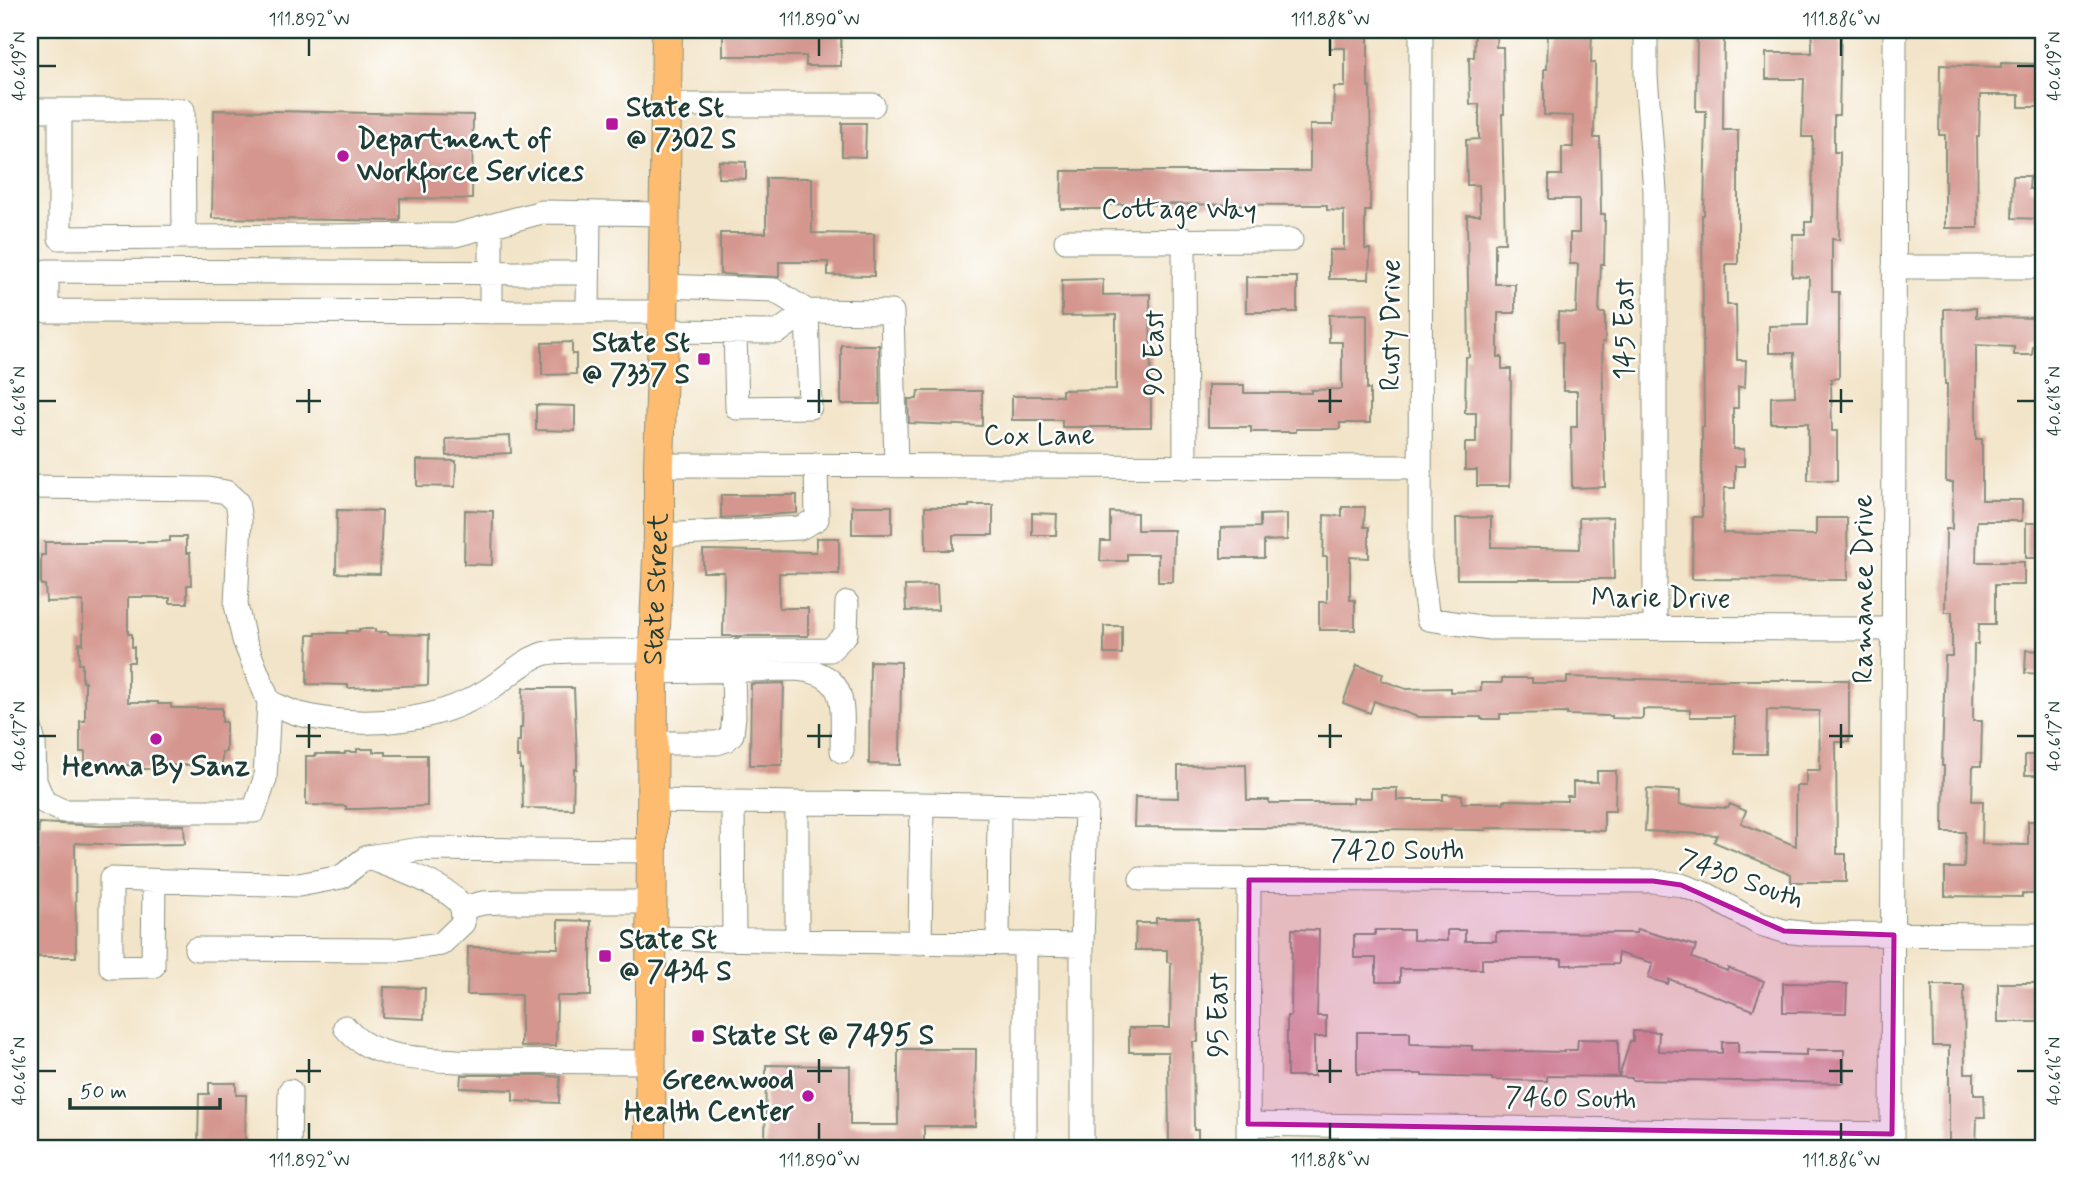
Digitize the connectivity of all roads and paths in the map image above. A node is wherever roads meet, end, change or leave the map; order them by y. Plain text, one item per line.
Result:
1 (667, 30) edge
2 (1422, 30) edge
3 (1646, 30) edge
4 (1895, 30) edge
5 (666, 105) junction
6 (873, 105) dead end
7 (30, 110) edge
8 (61, 110) junction
9 (589, 213) junction
10 (664, 214) junction
11 (491, 226) junction
12 (184, 237) junction
13 (1184, 239) junction
14 (1292, 240) dead end
15 (1066, 241) dead end
16 (1894, 267) junction
17 (2043, 267) edge
18 (491, 273) junction
19 (588, 274) junction
20 (663, 310) junction
21 (807, 311) junction
22 (491, 312) junction
23 (588, 312) junction
24 (735, 333) junction
25 (896, 465) junction
26 (659, 466) junction
27 (816, 466) junction
28 (1185, 467) junction
29 (1420, 467) junction
30 (30, 487) edge
31 (659, 535) junction
32 (847, 603) dead end
33 (1428, 619) joint
34 (1655, 628) junction
35 (1894, 629) junction
36 (654, 662) junction
37 (733, 670) junction
38 (269, 702) junction
39 (30, 729) edge
40 (653, 743) junction
41 (842, 751) dead end
42 (652, 801) junction
43 (733, 802) junction
44 (797, 803) junction
45 (922, 804) junction
46 (999, 806) junction
47 (651, 851) junction
48 (367, 857) junction
49 (1141, 879) dead end
50 (1249, 880) junction
51 (154, 881) dead end
52 (1653, 881) joint
53 (651, 902) junction
54 (462, 908) junction
55 (1894, 935) junction
56 (2043, 935) edge
57 (650, 938) junction
58 (734, 939) junction
59 (797, 940) junction
60 (920, 943) junction
61 (998, 944) junction
62 (1025, 944) junction
63 (1082, 945) junction
64 (196, 949) dead end
65 (345, 1027) dead end
66 (650, 1062) junction
67 (290, 1091) dead end
68 (1248, 1124) junction
69 (1892, 1142) edge
70 (289, 1149) edge
71 (650, 1149) edge
72 (1025, 1149) edge
73 (1082, 1149) edge
74 (1248, 1149) edge

1 - 5 main road, State Street
2 - 29 street, Rusty Drive
3 - 34 street, 145 East
4 - 16 street, Ramanee Drive
5 - 6 street
5 - 10 main road, State Street
7 - 8 street
8 - 12 street
8 - 12 street
9 - 10 street
9 - 11 street
9 - 19 street
10 - 20 main road, State Street
11 - 12 street
11 - 18 street
13 - 14 street, Cottage Way
13 - 15 street, Cottage Way
13 - 28 street, 90 East
16 - 17 street
16 - 35 street, Ramanee Drive
18 - 19 street
18 - 22 street
18 - 22 street
19 - 23 street
20 - 21 street
20 - 23 street
20 - 24 street
20 - 26 main road, State Street
21 - 24 street
21 - 24 street
21 - 25 street
22 - 23 street
25 - 27 street, Cox Lane
25 - 28 street, Cox Lane
26 - 27 street, Cox Lane
26 - 31 main road, State Street
27 - 31 street
28 - 29 street, Cox Lane
29 - 33 street, Rusty Drive
30 - 38 street
31 - 36 main road, State Street
32 - 36 street
33 - 34 street, Marie Drive
34 - 35 street, Marie Drive
35 - 55 street, Ramanee Drive
36 - 37 street
36 - 38 street
36 - 40 main road, State Street
37 - 40 street
37 - 41 street
38 - 39 street
40 - 42 main road, State Street
42 - 43 street
42 - 47 main road, State Street
43 - 44 street
43 - 58 street
44 - 45 street
44 - 59 street
45 - 46 street
45 - 60 street
46 - 61 street
46 - 63 street
47 - 48 street
47 - 53 main road, State Street
48 - 51 street
48 - 54 street
49 - 50 street, 7420 South
50 - 52 street, 7420 South
50 - 68 street, 95 East
52 - 55 street, 7430 South
53 - 54 street
53 - 57 main road, State Street
54 - 64 street
55 - 56 street, 7430 South
55 - 69 street, Ramanee Drive
57 - 58 street
57 - 66 main road, State Street
58 - 59 street
59 - 60 street
60 - 61 street
61 - 62 street
62 - 63 street
62 - 72 street
63 - 73 street
65 - 66 street
66 - 71 main road, State Street
67 - 70 street
68 - 69 street, 7460 South
68 - 74 street, 95 East

